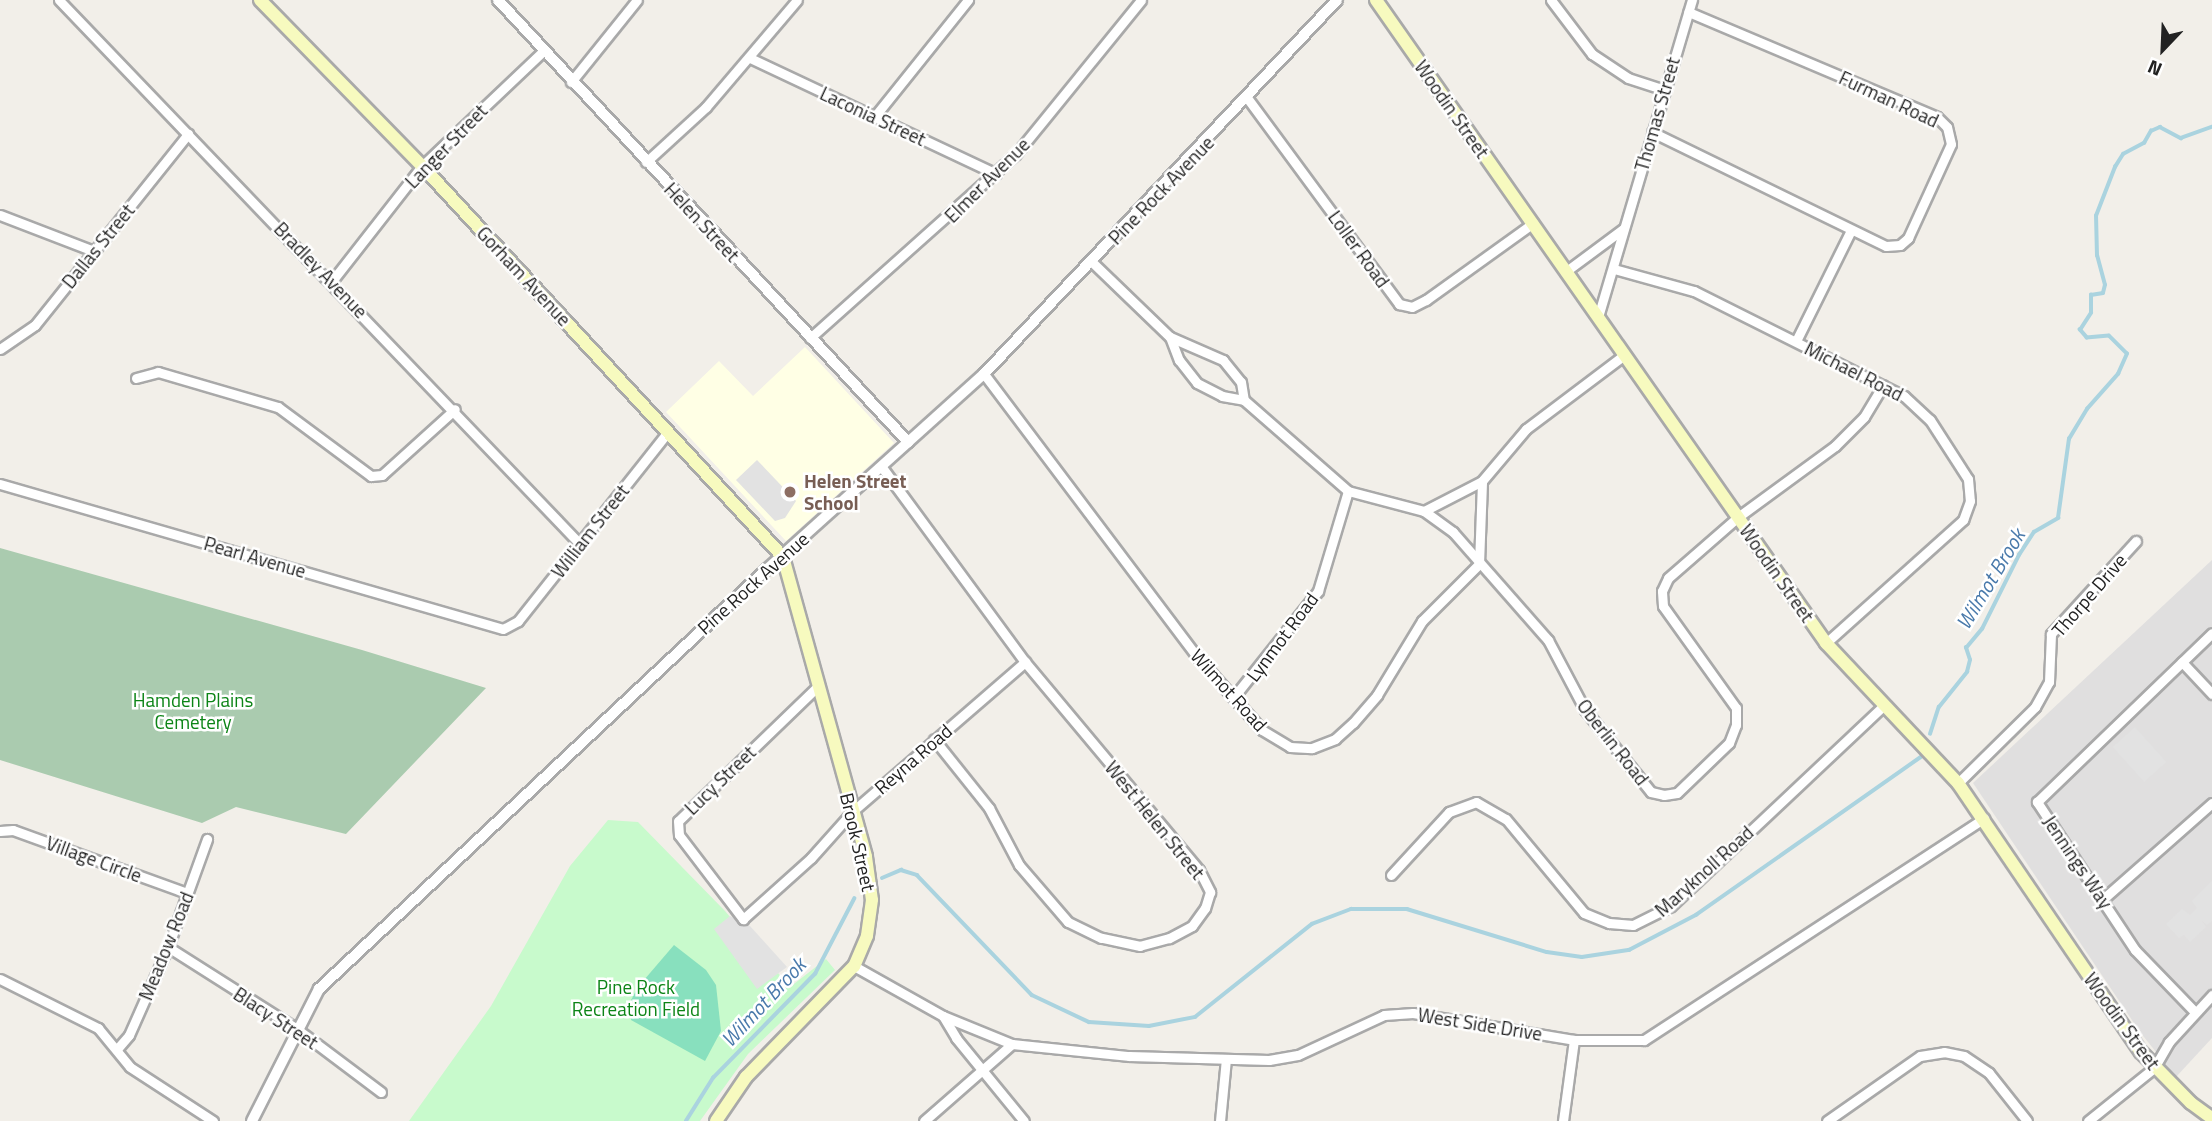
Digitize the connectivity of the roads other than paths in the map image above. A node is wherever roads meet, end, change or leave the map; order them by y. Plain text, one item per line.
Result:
1 (59, 0) edge
2 (260, 0) edge
3 (498, 0) edge
4 (637, 0) edge
5 (797, 0) edge
6 (968, 0) edge
7 (1141, 0) edge
8 (1337, 0) edge
9 (1376, 0) edge
10 (1551, 0) edge
11 (1692, 0) edge
12 (1688, 12) junction
13 (542, 52) junction
14 (750, 58) junction
15 (570, 82) junction
16 (1664, 90) junction
17 (1248, 99) junction
18 (875, 116) junction
19 (1652, 132) junction
20 (188, 134) junction
21 (646, 162) junction
22 (422, 166) junction
23 (996, 174) junction
24 (0, 215) edge
25 (1533, 223) junction
26 (1623, 229) junction
27 (1851, 230) junction
28 (94, 251) junction
29 (1092, 261) junction
30 (1614, 269) junction
31 (1565, 272) junction
32 (332, 281) junction
33 (1598, 317) junction
34 (1170, 337) junction
35 (810, 338) junction
36 (1796, 341) junction
37 (0, 349) edge
38 (1623, 356) junction
39 (984, 374) junction
40 (136, 378) dead end
41 (1883, 385) junction
42 (1244, 400) junction
43 (455, 409) junction
44 (668, 432) junction
45 (908, 442) junction
46 (881, 466) junction
47 (1482, 481) junction
48 (0, 484) edge
49 (1348, 491) junction
50 (1424, 511) junction
51 (1738, 517) junction
52 (2136, 541) dead end
53 (580, 544) junction
54 (783, 557) junction
55 (1479, 564) junction
56 (510, 628) joint
57 (2212, 633) edge
58 (1826, 643) junction
59 (1026, 662) junction
60 (2182, 662) junction
61 (818, 686) junction
62 (2212, 694) edge
63 (1233, 698) junction
64 (1885, 704) junction
65 (934, 739) junction
66 (1958, 783) junction
67 (2212, 803) edge
68 (853, 811) junction
69 (1984, 818) junction
70 (0, 831) edge
71 (207, 839) dead end
72 (1391, 875) dead end
73 (187, 893) junction
74 (2103, 900) junction
75 (743, 919) joint
76 (168, 947) junction
77 (854, 966) junction
78 (0, 979) edge
79 (2212, 995) edge
80 (2194, 1011) junction
81 (943, 1016) junction
82 (297, 1029) junction
83 (1574, 1040) junction
84 (1012, 1044) junction
85 (117, 1049) junction
86 (1226, 1059) junction
87 (2154, 1068) junction
88 (985, 1071) junction
89 (381, 1092) dead end
90 (2212, 1118) edge
91 (213, 1121) edge
92 (252, 1121) edge
93 (716, 1121) edge
94 (924, 1121) edge
95 (1024, 1121) edge
96 (1220, 1121) edge
97 (1563, 1121) edge
98 (1827, 1121) edge
99 (2027, 1121) edge
100 (2088, 1121) edge

1 - 20 street, Bradley Avenue
2 - 22 main road, Gorham Avenue
3 - 13 street, Helen Street
4 - 15 street
5 - 14 street
6 - 18 street
7 - 23 street, Elmer Avenue
8 - 17 street, Pine Rock Avenue
9 - 25 main road, Woodin Street
10 - 16 street
11 - 12 street, Thomas Street
12 - 16 street, Thomas Street
12 - 27 street, Furman Road
13 - 15 street, Helen Street
13 - 22 street, Langer Street
14 - 18 street, Laconia Street
14 - 21 street
15 - 21 street, Helen Street
16 - 19 street, Thomas Street
17 - 25 street, Loller Road
17 - 29 street, Pine Rock Avenue
18 - 23 street, Laconia Street
19 - 26 street, Thomas Street
19 - 27 street, Furman Road
20 - 28 street, Dallas Street
20 - 32 street, Bradley Avenue
21 - 35 street, Helen Street
22 - 32 street, Langer Street
22 - 44 main road, Gorham Avenue
23 - 35 street, Elmer Avenue
24 - 28 street
25 - 31 main road, Woodin Street
26 - 30 street, Thomas Street
26 - 31 street
27 - 36 street
28 - 37 street, Dallas Street
29 - 34 street, Oberlin Road
29 - 39 street, Pine Rock Avenue
30 - 33 street, Thomas Street
30 - 36 street, Michael Road
31 - 33 main road, Woodin Street
32 - 43 street, Bradley Avenue
33 - 38 main road, Woodin Street
34 - 42 street, Oberlin Road
34 - 42 street, Oberlin Road
35 - 45 street, Helen Street
36 - 41 street, Michael Road
38 - 47 street
38 - 51 main road, Woodin Street
39 - 45 street, Pine Rock Avenue
39 - 63 street, Wilmot Road
40 - 43 street
41 - 51 street, Oberlin Road
41 - 58 street, Michael Road
42 - 49 street, Oberlin Road
43 - 53 street, Bradley Avenue
44 - 53 street, William Street
44 - 54 main road, Gorham Avenue
45 - 46 street, Pine Rock Avenue
46 - 54 street, Pine Rock Avenue
46 - 59 street, West Helen Street
47 - 50 street
47 - 55 street
48 - 56 street, Pearl Avenue
49 - 50 street, Oberlin Road
49 - 63 street, Lynmot Road
50 - 55 street, Oberlin Road
51 - 55 street, Oberlin Road
51 - 58 main road, Woodin Street
52 - 66 street, Thorpe Drive
53 - 56 street, William Street
54 - 61 main road, Brook Street
54 - 82 street, Pine Rock Avenue
55 - 63 street, Wilmot Road
57 - 60 street, Jennings Way
58 - 64 main road, Woodin Street
59 - 65 street, Reyna Road
59 - 65 street, West Helen Street
60 - 62 street
60 - 74 street, Jennings Way
61 - 68 main road, Brook Street
61 - 75 street, Lucy Street
64 - 66 main road, Woodin Street
64 - 72 street, Maryknoll Road
65 - 68 street, Reyna Road
66 - 69 main road, Woodin Street
67 - 74 street
68 - 75 street, Reyna Road
68 - 77 main road, Brook Street
69 - 83 street, West Side Drive
69 - 87 main road, Woodin Street
70 - 73 street, Village Circle
71 - 73 street, Meadow Road
73 - 76 street, Meadow Road
74 - 80 street, Jennings Way
76 - 82 street, Blacy Street
76 - 85 street, Meadow Road
77 - 81 street, West Side Drive
77 - 93 main road, Brook Street
78 - 85 street
79 - 80 street
80 - 87 street
81 - 84 street, West Side Drive
81 - 88 street
82 - 89 street, Blacy Street
82 - 92 street, Pine Rock Avenue
83 - 86 street, West Side Drive
83 - 97 street
84 - 86 street, West Side Drive
84 - 88 street
85 - 91 street
86 - 96 street
87 - 90 main road, Woodin Street
87 - 100 street
88 - 94 street
88 - 95 street
98 - 99 street

